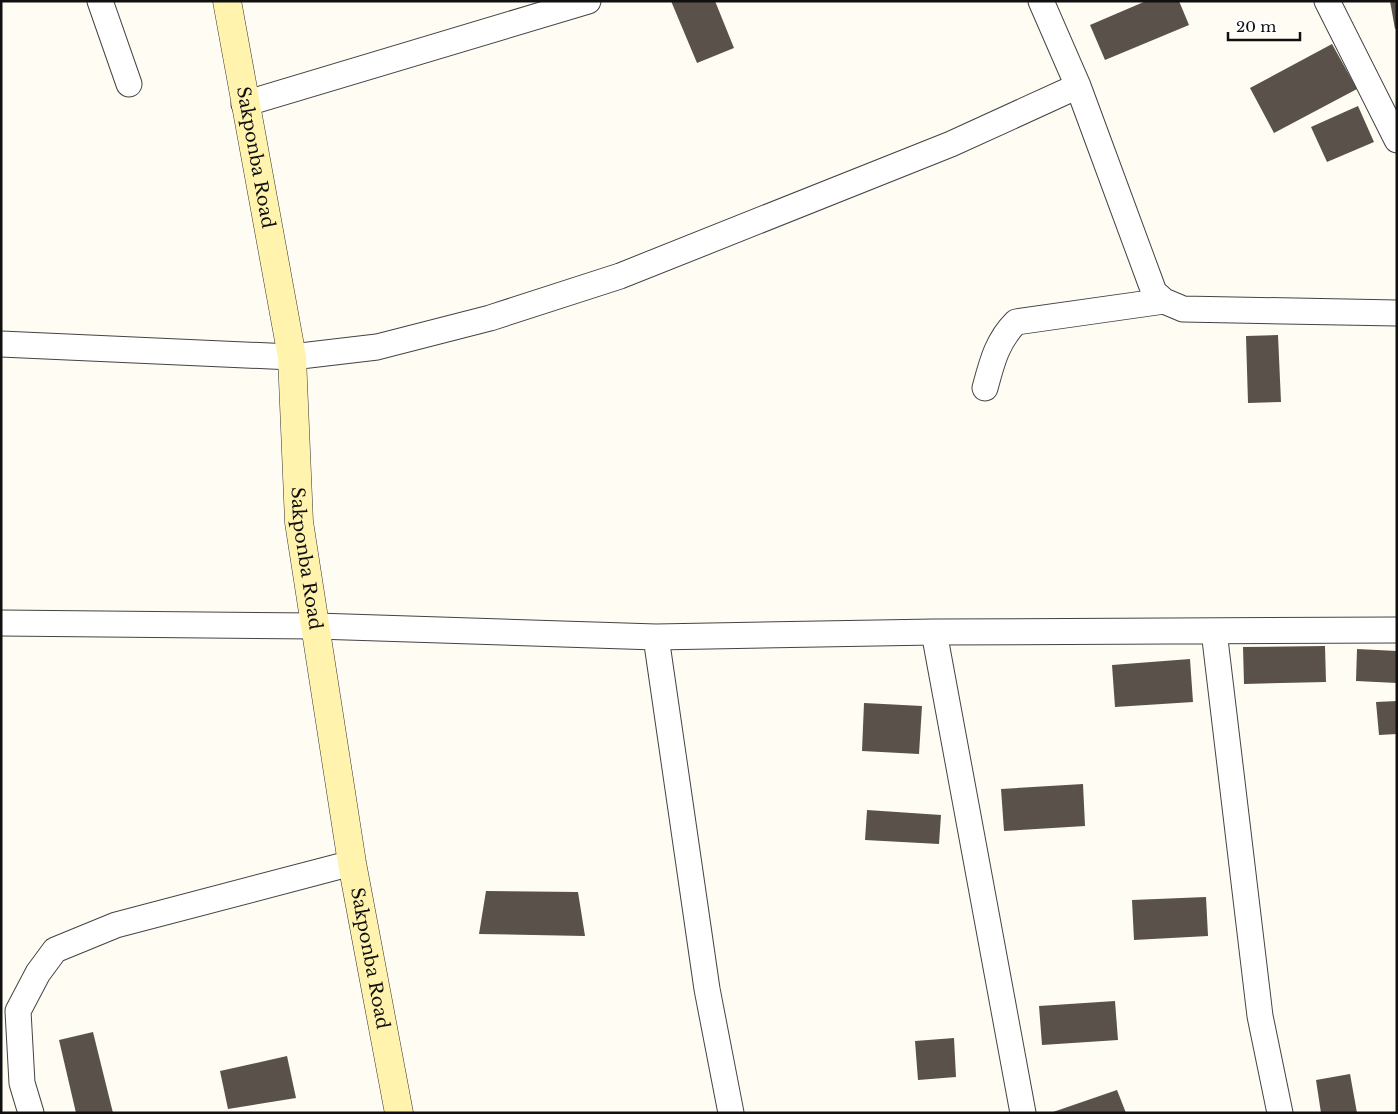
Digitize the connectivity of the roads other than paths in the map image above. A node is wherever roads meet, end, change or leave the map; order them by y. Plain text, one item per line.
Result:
1 (100, 1) edge
2 (227, 1) edge
3 (588, 1) edge
4 (1041, 1) edge
5 (1327, 1) edge
6 (130, 84) dead end
7 (1078, 86) junction
8 (244, 104) junction
9 (1397, 140) edge
10 (1164, 301) junction
11 (1397, 313) edge
12 (1, 344) edge
13 (292, 357) junction
14 (986, 388) dead end
15 (1, 623) edge
16 (316, 626) junction
17 (1397, 630) edge
18 (1214, 631) junction
19 (934, 632) junction
20 (656, 637) junction
21 (352, 863) junction
22 (10, 1014) edge
23 (31, 1113) edge
24 (399, 1113) edge
25 (731, 1113) edge
26 (1023, 1113) edge
27 (1280, 1113) edge

1 - 6 street
2 - 8 main road, Sakponba Road
3 - 8 street
4 - 7 street
5 - 9 street
7 - 10 street
7 - 13 street
8 - 13 main road, Sakponba Road
10 - 11 street
10 - 14 street
12 - 13 street
13 - 16 main road, Sakponba Road
15 - 16 street
16 - 20 street
16 - 21 main road, Sakponba Road
17 - 18 street
18 - 19 street
18 - 27 street
19 - 20 street
19 - 26 street
20 - 25 street
21 - 22 street
21 - 24 main road, Sakponba Road
22 - 23 street

